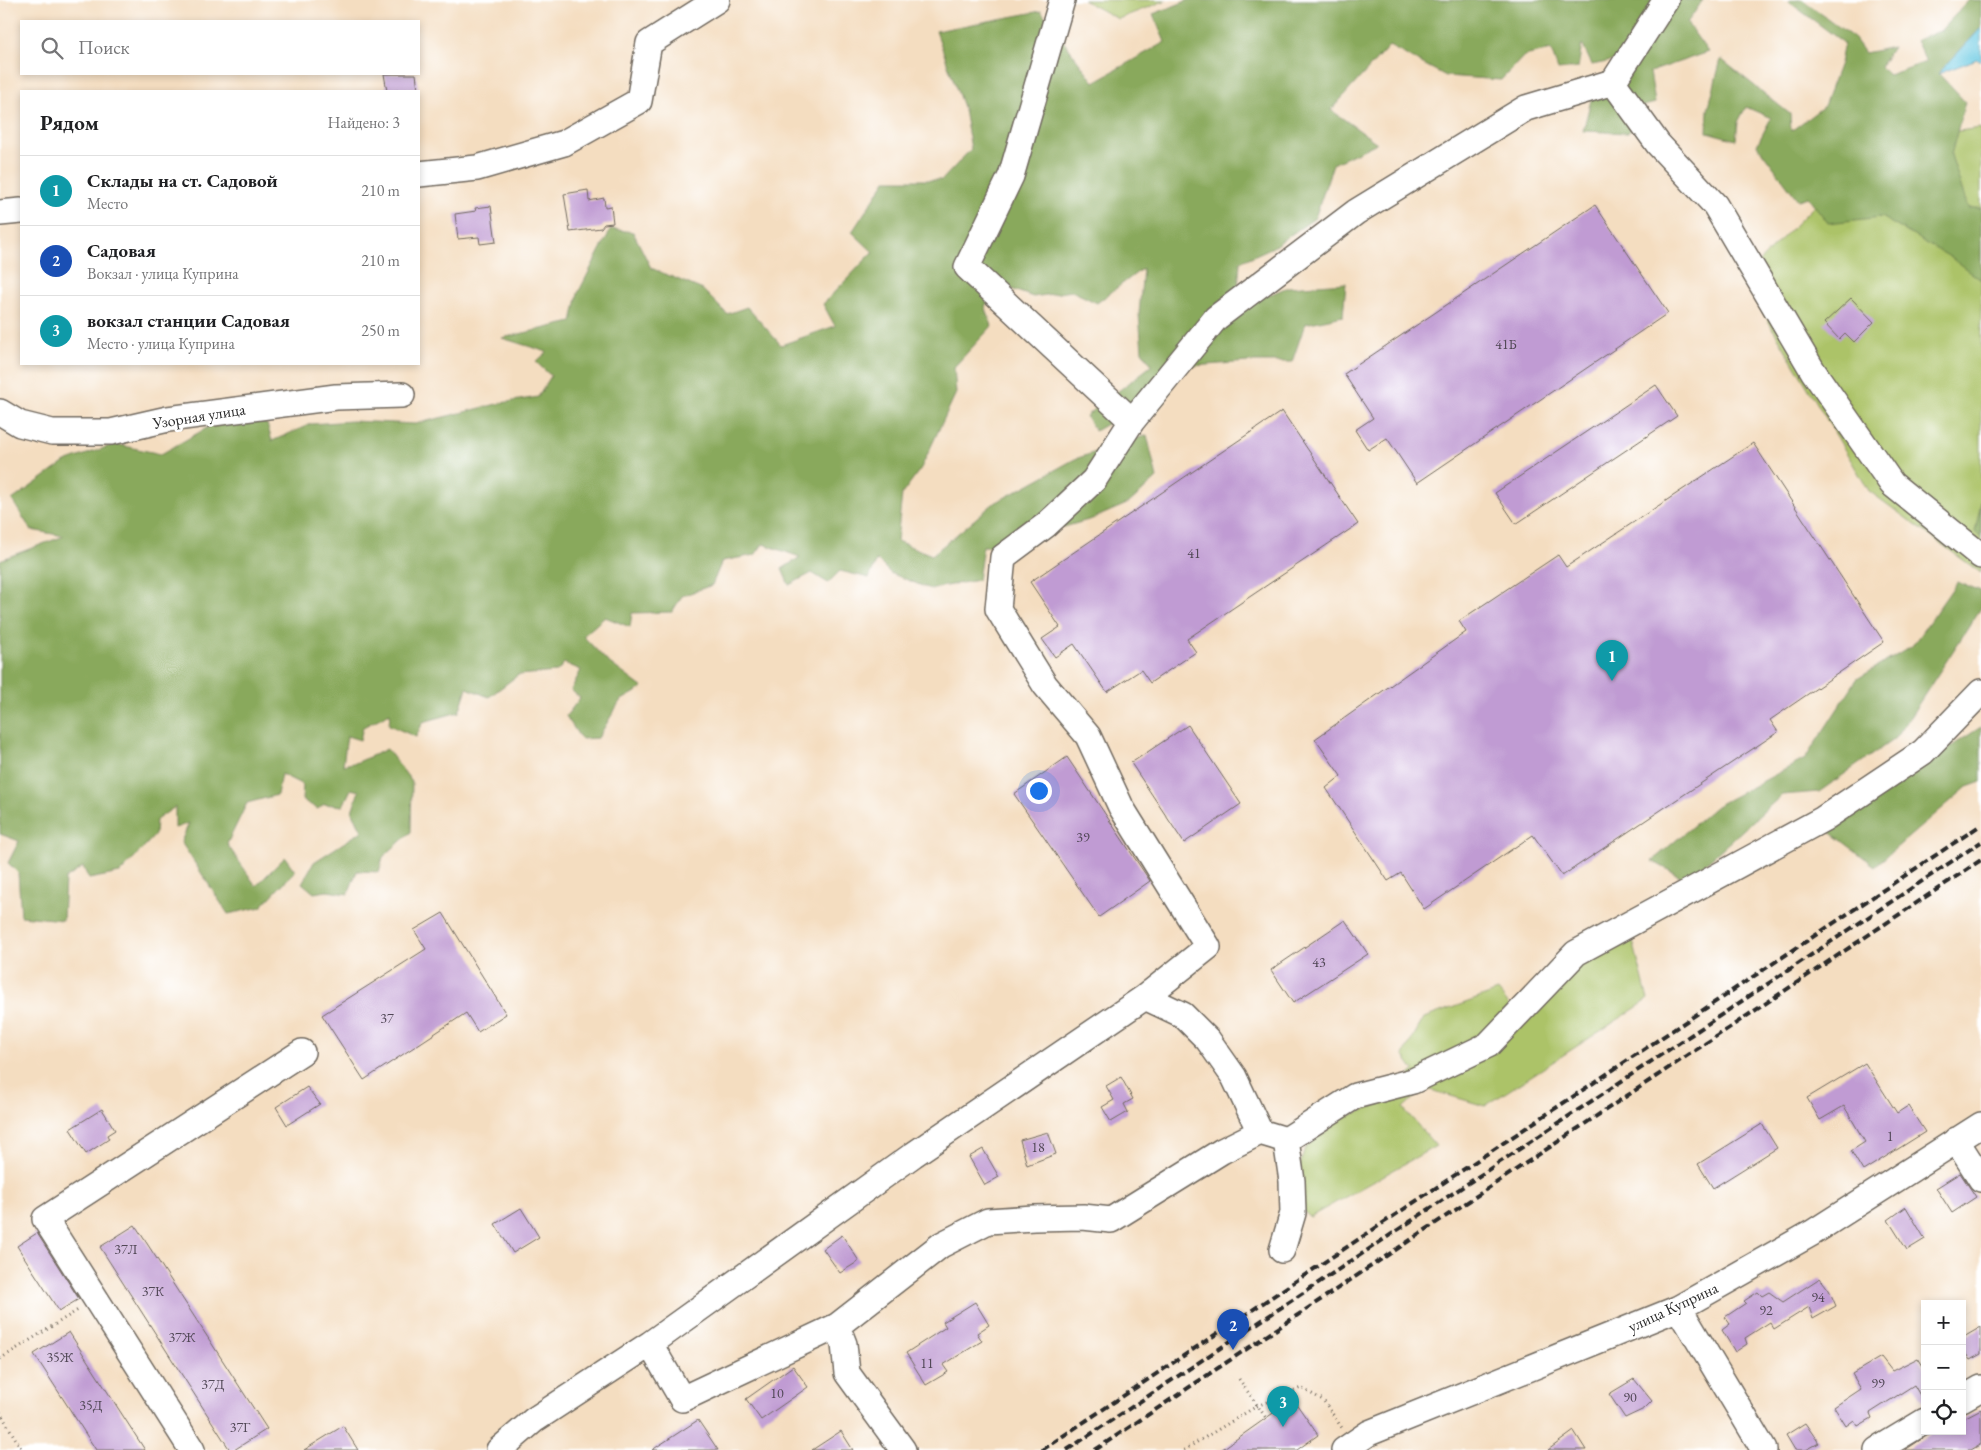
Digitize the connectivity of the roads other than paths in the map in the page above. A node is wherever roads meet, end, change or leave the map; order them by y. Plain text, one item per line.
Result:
1 (717, 0) edge
2 (1062, 0) edge
3 (1666, 0) edge
4 (1613, 82) junction
5 (420, 174) edge
6 (20, 211) edge
7 (0, 213) edge
8 (402, 395) dead end
9 (0, 412) edge
10 (1132, 421) junction
11 (1981, 556) edge
12 (1981, 692) edge
13 (1145, 997) junction
14 (302, 1052) dead end
15 (1981, 1125) edge
16 (1260, 1132) junction
17 (1286, 1140) junction
18 (1956, 1140) junction
19 (1981, 1179) edge
20 (1282, 1250) dead end
21 (1679, 1308) junction
22 (837, 1326) junction
23 (650, 1344) junction
24 (1981, 1388) edge
25 (1966, 1397) edge
26 (1921, 1423) edge
27 (1362, 1444) edge
28 (192, 1450) edge
29 (499, 1450) edge
30 (903, 1450) edge
31 (1764, 1450) edge
32 (1877, 1450) edge

1 - 5 street
2 - 10 street
3 - 4 street
4 - 10 street
4 - 11 street
6 - 7 street
8 - 9 street, Узорная улица
10 - 13 street
12 - 17 street
13 - 16 street
13 - 23 street
14 - 28 street
15 - 18 street, улица Куприна
16 - 17 street
16 - 22 street
17 - 20 street
18 - 19 street
18 - 21 street, улица Куприна
21 - 27 street, улица Куприна
21 - 31 street
22 - 23 street
22 - 30 street
23 - 29 street
24 - 25 street
26 - 32 street

